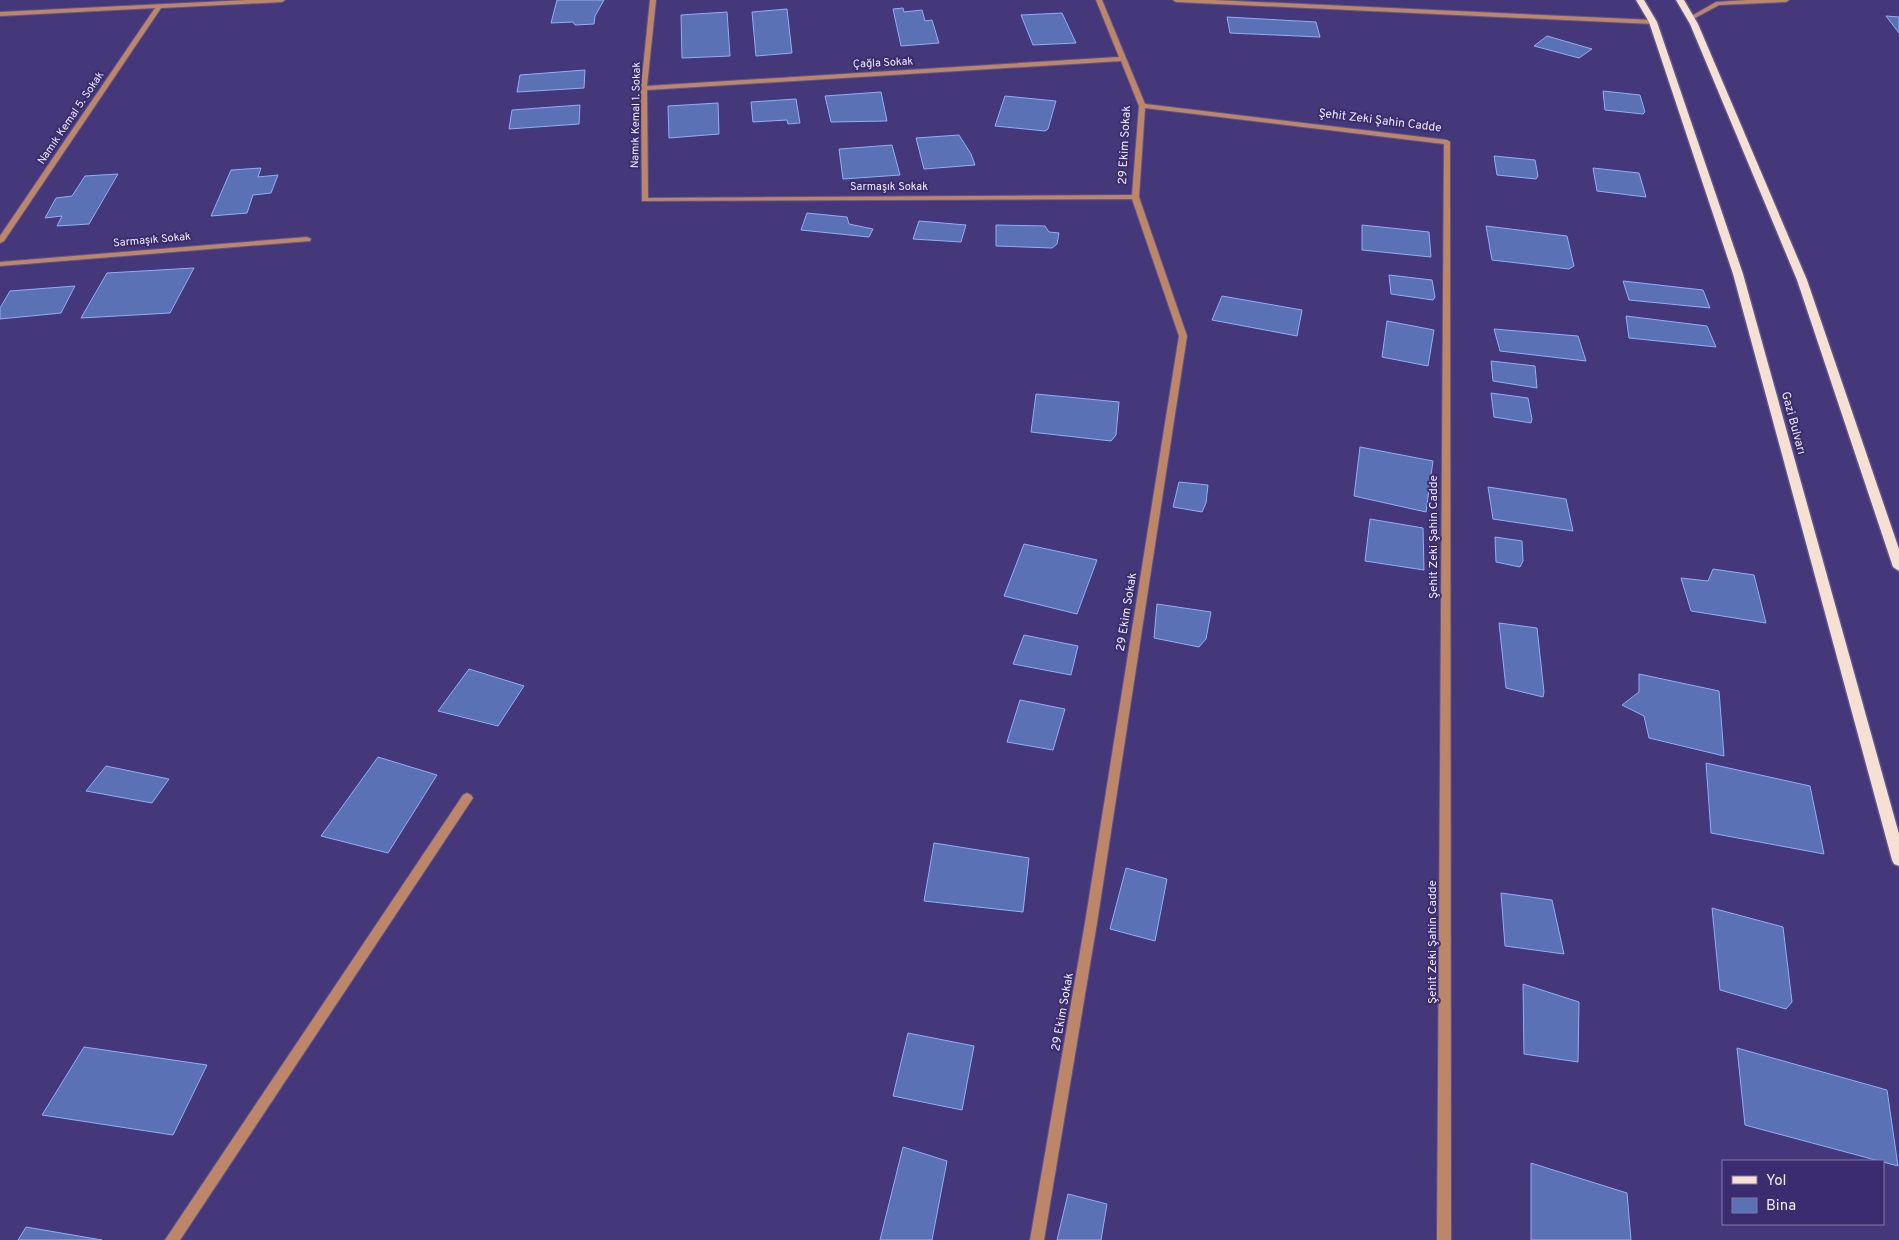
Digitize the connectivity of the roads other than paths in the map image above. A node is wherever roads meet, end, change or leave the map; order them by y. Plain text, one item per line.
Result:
1 (282, 0) edge
2 (652, 0) edge
3 (1099, 0) edge
4 (1176, 0) edge
5 (1640, 0) edge
6 (1680, 0) edge
7 (1786, 0) edge
8 (159, 6) junction
9 (0, 14) edge
10 (1691, 18) junction
11 (1652, 22) junction
12 (1124, 59) junction
13 (644, 88) junction
14 (1142, 106) junction
15 (1135, 197) junction
16 (644, 200) joint
17 (307, 239) dead end
18 (0, 241) edge
19 (0, 264) edge
20 (1899, 567) edge
21 (467, 798) dead end
22 (1899, 860) edge
23 (172, 1240) edge
24 (1038, 1240) edge
25 (1444, 1240) edge

1 - 8 street
2 - 13 street, Namık Kemal 1. Sokak
3 - 12 street, 29 Ekim Sokak
4 - 11 street
5 - 11 main road, Gazi Bulvarı
6 - 10 main road
7 - 10 street
8 - 9 street
8 - 18 street, Namık Kemal 5. Sokak
10 - 20 main road
11 - 22 main road, Gazi Bulvarı
12 - 13 street, Çağla Sokak
12 - 14 street, 29 Ekim Sokak
13 - 16 street, Namık Kemal 1. Sokak
14 - 15 street, 29 Ekim Sokak
14 - 25 street, Şehit Zeki Şahin Cadde
15 - 16 street, Sarmaşık Sokak
15 - 24 street, 29 Ekim Sokak
17 - 19 street, Sarmaşık Sokak
21 - 23 street

